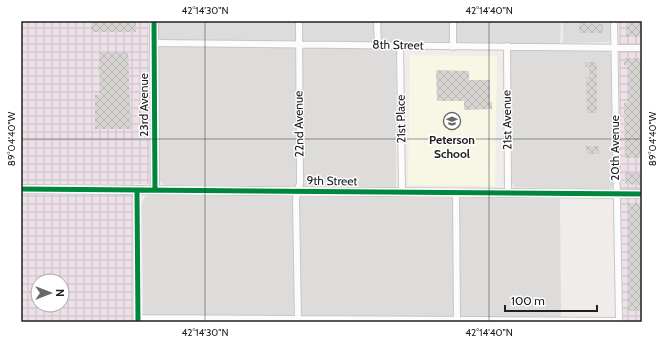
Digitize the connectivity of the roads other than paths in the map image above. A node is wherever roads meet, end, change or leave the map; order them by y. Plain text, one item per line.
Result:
1 (154, 21) edge
2 (299, 21) edge
3 (377, 21) edge
4 (452, 21) edge
5 (614, 21) edge
6 (154, 43) junction
7 (299, 45) junction
8 (378, 45) junction
9 (400, 45) junction
10 (507, 46) junction
11 (453, 47) junction
12 (614, 47) junction
13 (642, 48) edge
14 (21, 189) edge
15 (137, 190) junction
16 (155, 190) junction
17 (298, 191) junction
18 (402, 192) junction
19 (456, 192) junction
20 (508, 193) junction
21 (616, 194) junction
22 (642, 194) edge
23 (138, 320) edge
24 (298, 321) edge
25 (457, 321) edge
26 (619, 322) edge

1 - 6 street, 23rd Avenue
2 - 7 street, 22nd Avenue
3 - 8 street
4 - 11 street
5 - 12 street, 20th Avenue
6 - 7 street, 8th Street
6 - 16 street, 23rd Avenue
7 - 8 street, 8th Street
7 - 17 street, 22nd Avenue
8 - 9 street, 8th Street
9 - 11 street, 8th Street
9 - 18 street, 21st Place
10 - 11 street, 8th Street
10 - 12 street, 8th Street
10 - 20 street, 21st Avenue
12 - 13 street, 8th Street
12 - 21 street, 20th Avenue
14 - 15 street, 9th Street
15 - 16 street, 9th Street
15 - 23 street
16 - 17 street, 9th Street
17 - 18 street, 9th Street
17 - 24 street, 22nd Avenue
18 - 19 street, 9th Street
19 - 20 street, 9th Street
19 - 25 street
20 - 21 street, 9th Street
21 - 22 street, 9th Street
21 - 26 street, 20th Avenue
23 - 24 street
24 - 25 street
25 - 26 street

